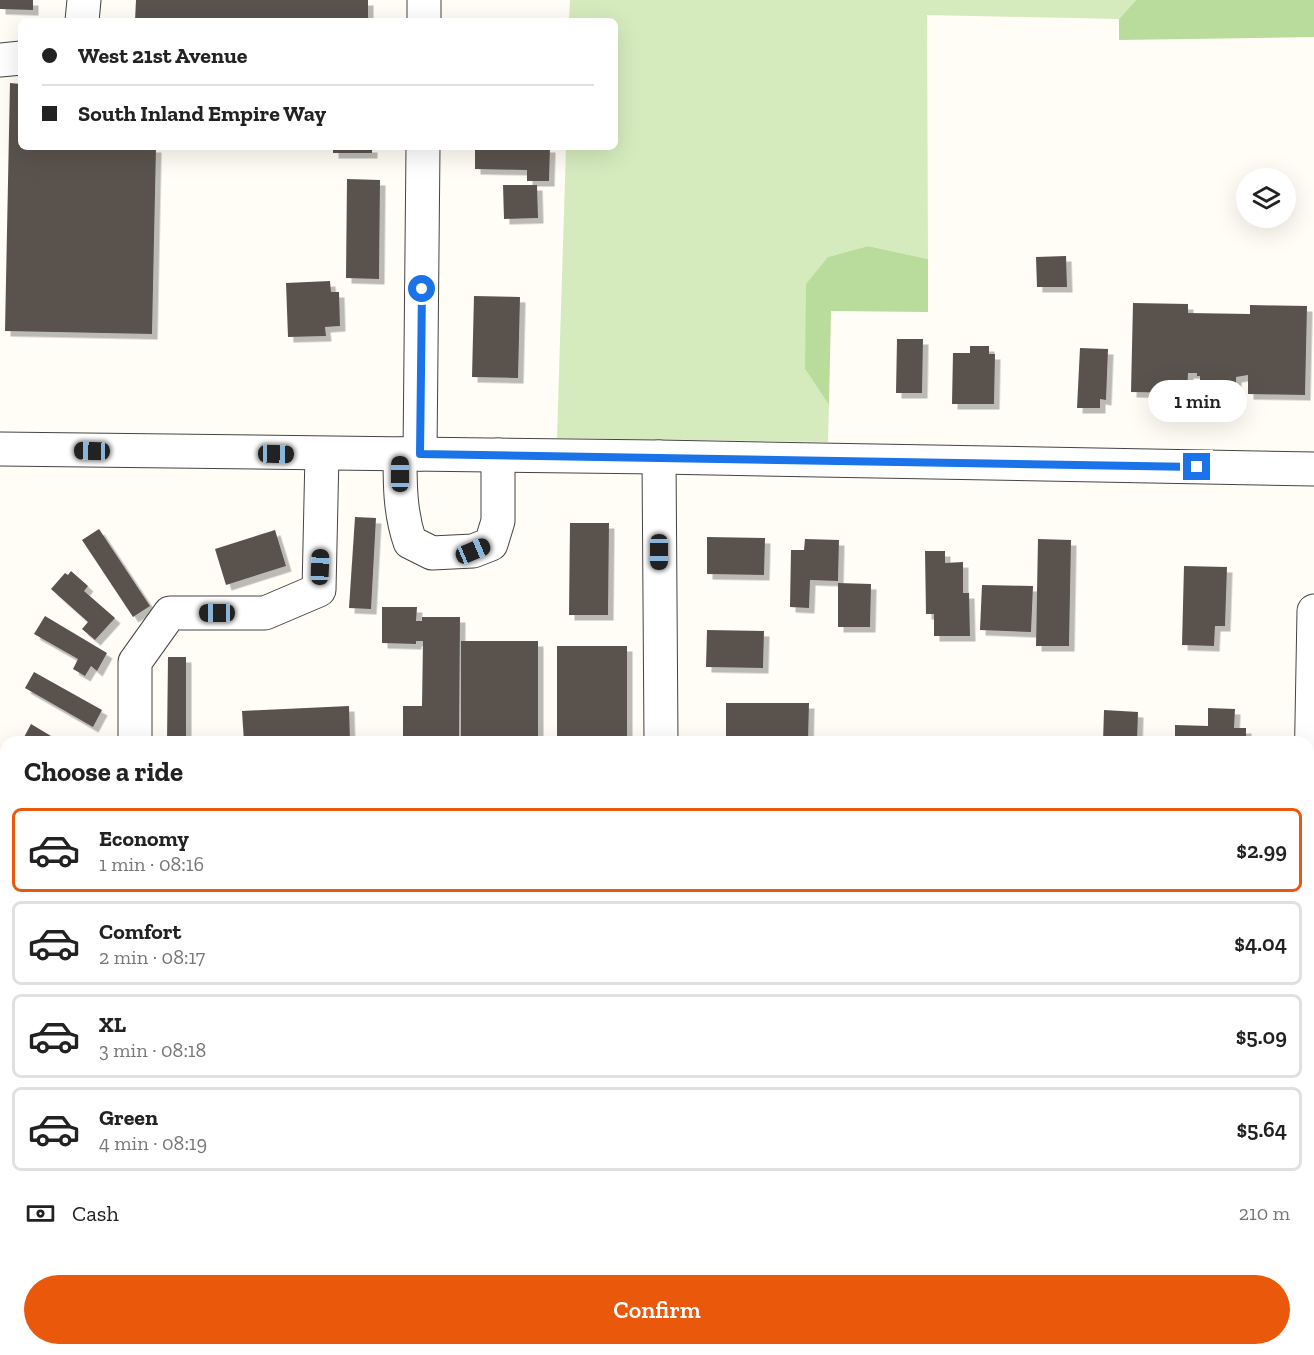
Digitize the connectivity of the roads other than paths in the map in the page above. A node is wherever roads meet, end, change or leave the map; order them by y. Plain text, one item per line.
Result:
1 (84, 0) edge
2 (424, 0) edge
3 (82, 18) edge
4 (424, 18) edge
5 (18, 58) edge
6 (0, 60) edge
7 (423, 150) edge
8 (0, 449) edge
9 (322, 454) junction
10 (410, 454) junction
11 (498, 455) junction
12 (659, 458) junction
13 (1314, 469) edge
14 (1314, 611) edge
15 (135, 736) edge
16 (661, 736) edge
17 (1312, 736) edge

1 - 3 street
2 - 4 street
5 - 6 street
7 - 10 street
8 - 9 street
9 - 10 street
9 - 15 street
10 - 11 street
10 - 11 street
11 - 12 street
12 - 13 street
12 - 16 street
14 - 17 street

